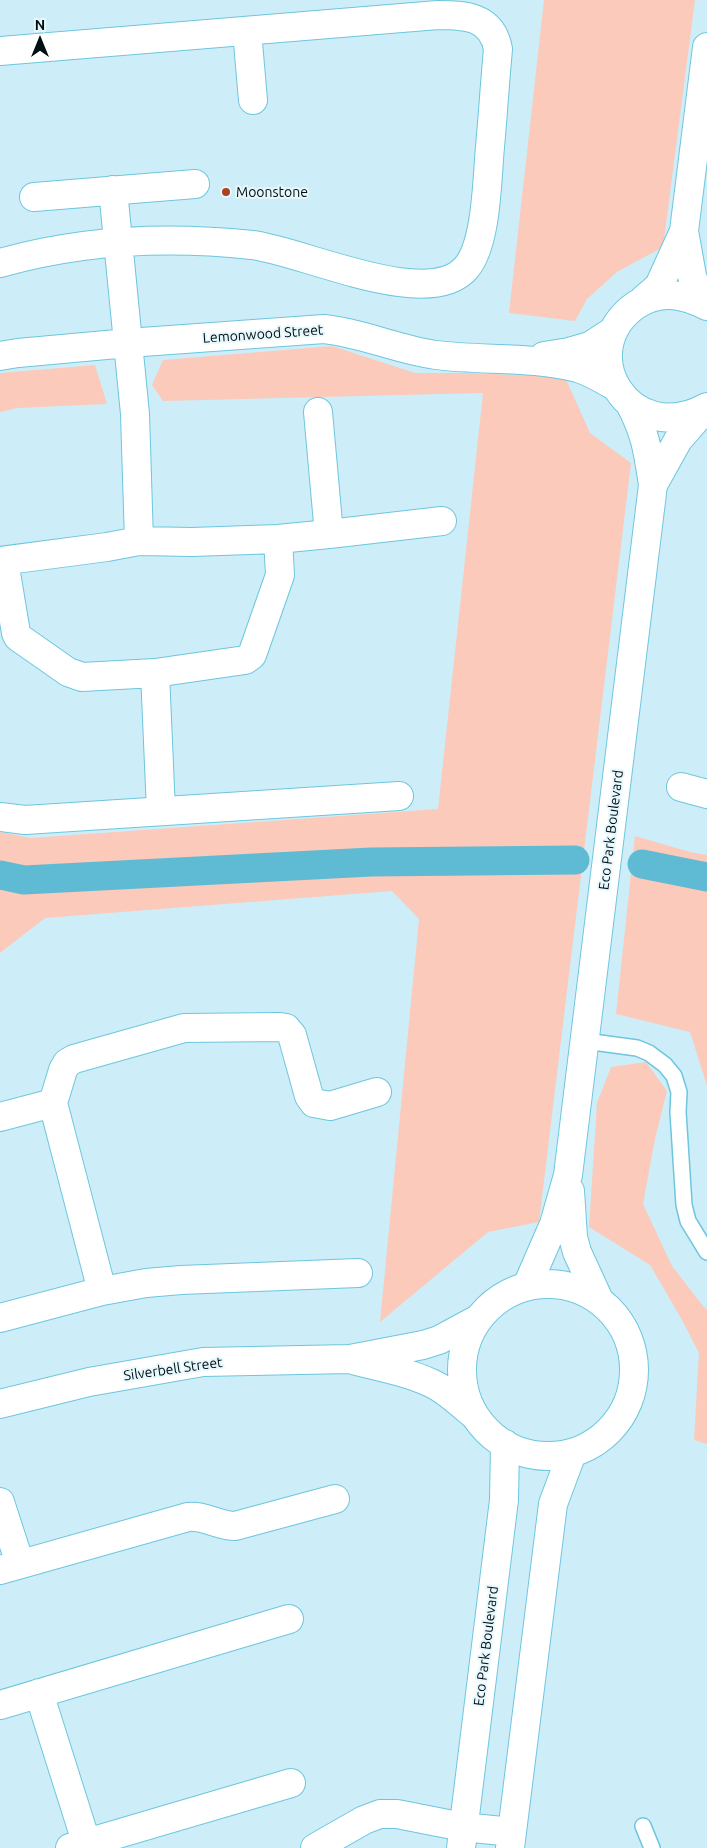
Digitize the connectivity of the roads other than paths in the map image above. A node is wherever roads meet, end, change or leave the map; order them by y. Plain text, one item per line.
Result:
1 (247, 31) junction
2 (707, 47) edge
3 (0, 51) edge
4 (254, 100) dead end
5 (196, 184) dead end
6 (113, 190) junction
7 (34, 197) dead end
8 (684, 231) junction
9 (118, 241) junction
10 (0, 263) edge
11 (643, 300) junction
12 (707, 305) edge
13 (613, 331) junction
14 (128, 343) junction
15 (0, 356) edge
16 (523, 360) junction
17 (623, 395) junction
18 (707, 407) edge
19 (318, 412) dead end
20 (653, 485) junction
21 (442, 521) dead end
22 (329, 534) junction
23 (278, 539) junction
24 (139, 541) junction
25 (2, 561) edge
26 (155, 673) junction
27 (681, 787) dead end
28 (707, 794) edge
29 (399, 796) dead end
30 (161, 811) junction
31 (0, 817) edge
32 (585, 1041) junction
33 (377, 1092) dead end
34 (53, 1103) junction
35 (0, 1117) edge
36 (568, 1175) junction
37 (707, 1252) edge
38 (358, 1273) dead end
39 (527, 1286) junction
40 (102, 1291) junction
41 (599, 1300) junction
42 (0, 1318) edge
43 (478, 1319) junction
44 (350, 1359) junction
45 (0, 1404) edge
46 (475, 1416) junction
47 (505, 1444) junction
48 (572, 1453) junction
49 (335, 1499) dead end
50 (0, 1502) edge
51 (10, 1566) edge
52 (289, 1619) dead end
53 (39, 1693) junction
54 (0, 1705) edge
55 (291, 1783) dead end
56 (643, 1826) dead end
57 (462, 1837) edge
58 (511, 1840) edge
59 (82, 1846) edge
60 (315, 1848) edge
61 (652, 1848) edge

1 - 3 street
1 - 4 street
1 - 9 street
2 - 8 street
5 - 6 street
6 - 7 street
6 - 9 street
8 - 11 street
8 - 12 street
9 - 10 street
9 - 14 street
11 - 12 street
11 - 13 street
13 - 16 street, Lemonwood Street
13 - 17 street, Eco Park Boulevard
14 - 15 street, Lemonwood Street
14 - 16 street, Lemonwood Street
14 - 24 street
16 - 17 street, Lemonwood Street
17 - 18 street, Lemonwood Street
17 - 20 street, Eco Park Boulevard
18 - 20 street, Eco Park Boulevard
19 - 22 street
20 - 32 street, Eco Park Boulevard
21 - 22 street
22 - 23 street
23 - 24 street
23 - 26 street
24 - 25 street
25 - 26 street
26 - 30 street
27 - 28 street
29 - 30 street
30 - 31 street
32 - 36 street, Eco Park Boulevard
32 - 37 lane
33 - 34 street
34 - 35 street
34 - 40 street
36 - 39 street, Eco Park Boulevard
36 - 41 street, Eco Park Boulevard
38 - 40 street
39 - 41 street
39 - 43 street
40 - 42 street
41 - 48 street
43 - 44 street, Silverbell Street
43 - 46 street
44 - 45 street, Silverbell Street
44 - 46 street, Silverbell Street
46 - 47 street
47 - 48 street
47 - 57 street, Eco Park Boulevard
48 - 58 street
49 - 51 street
50 - 51 street
52 - 53 street
53 - 54 street
53 - 59 street
55 - 59 street
56 - 61 lane
57 - 58 street
57 - 60 street

